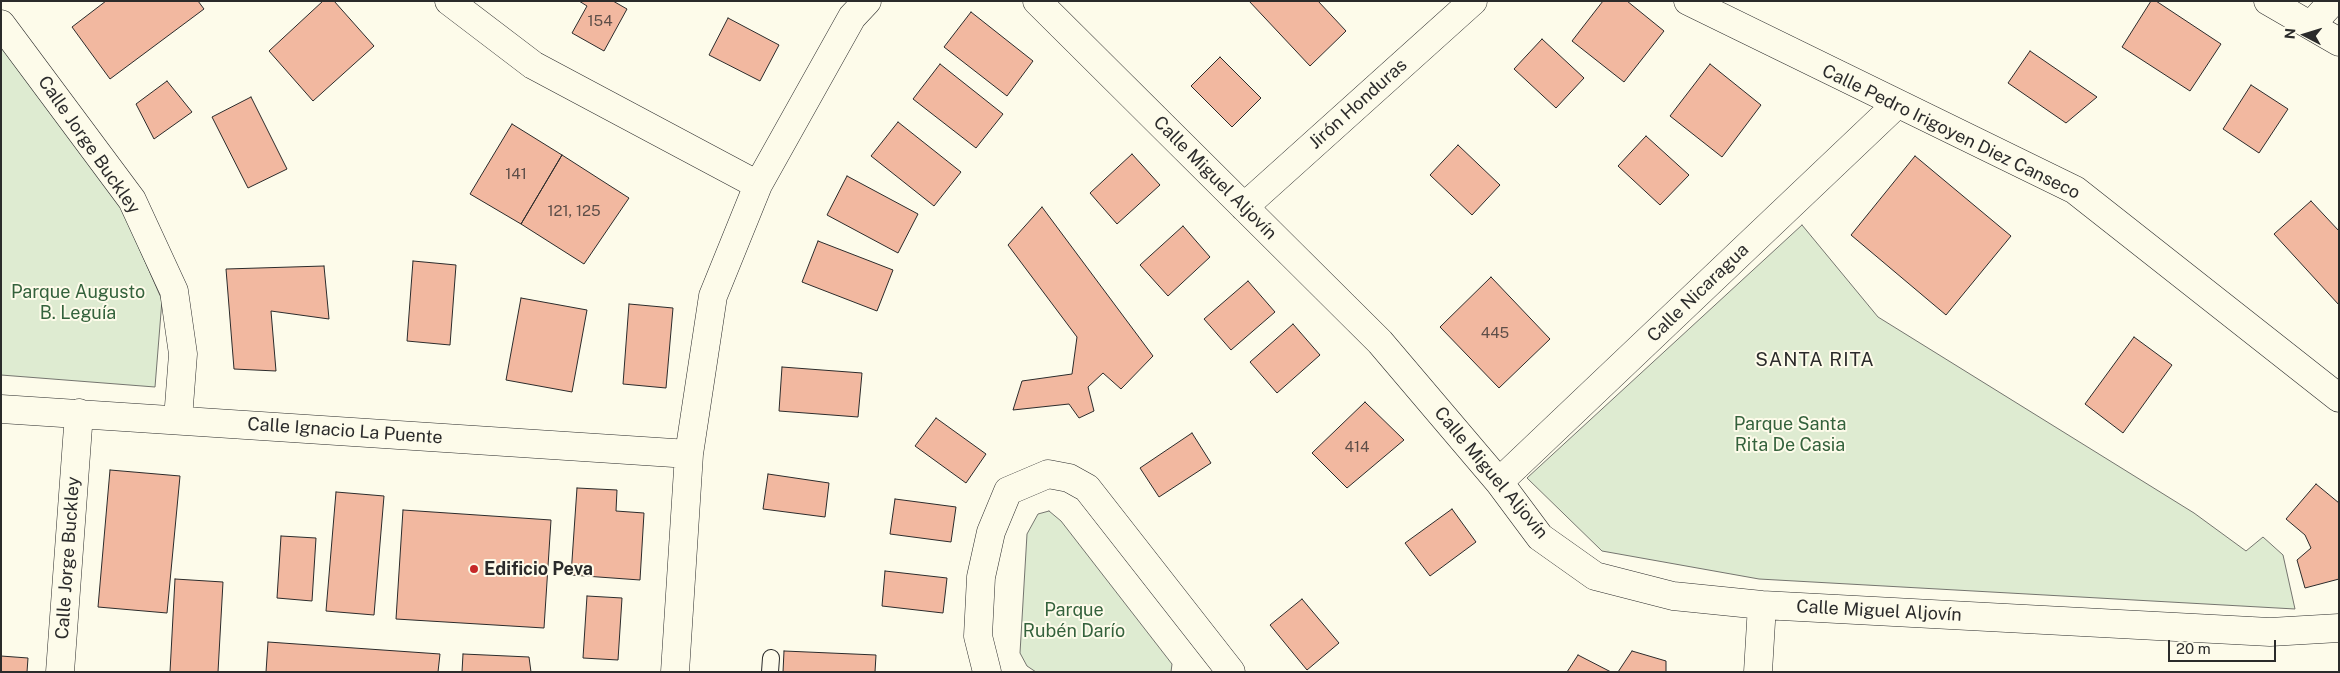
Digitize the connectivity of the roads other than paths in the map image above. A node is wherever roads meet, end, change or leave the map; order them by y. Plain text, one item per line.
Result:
1 (449, 1) edge
2 (868, 1) edge
3 (1038, 1) edge
4 (1473, 1) edge
5 (1688, 1) edge
6 (2268, 1) edge
7 (2333, 1) edge
8 (1, 24) edge
9 (2310, 25) junction
10 (2339, 42) edge
11 (1897, 104) junction
12 (758, 185) junction
13 (1244, 208) junction
14 (2339, 398) edge
15 (1, 408) edge
16 (79, 414) junction
17 (178, 419) junction
18 (688, 454) junction
19 (1500, 482) junction
20 (1762, 605) junction
21 (2339, 628) edge
22 (60, 672) edge
23 (675, 672) edge
24 (986, 672) edge
25 (1231, 672) edge
26 (1758, 672) edge

1 - 12 street
2 - 12 street
3 - 13 street, Calle Miguel Aljovín
4 - 13 street, Jirón Honduras
5 - 11 street, Calle Pedro Irigoyen Diez Canseco
6 - 9 street
7 - 9 street
8 - 17 street, Calle Jorge Buckley
9 - 10 street
11 - 14 street, Calle Pedro Irigoyen Diez Canseco
11 - 19 street, Calle Nicaragua
12 - 18 street
13 - 19 street, Calle Miguel Aljovín
15 - 16 street, Calle Ignacio La Puente
16 - 17 street, Calle Ignacio La Puente
16 - 22 street, Calle Jorge Buckley
17 - 18 street, Calle Ignacio La Puente
18 - 23 street
19 - 20 street, Calle Miguel Aljovín
20 - 21 street, Calle Miguel Aljovín
20 - 26 street
24 - 25 street

